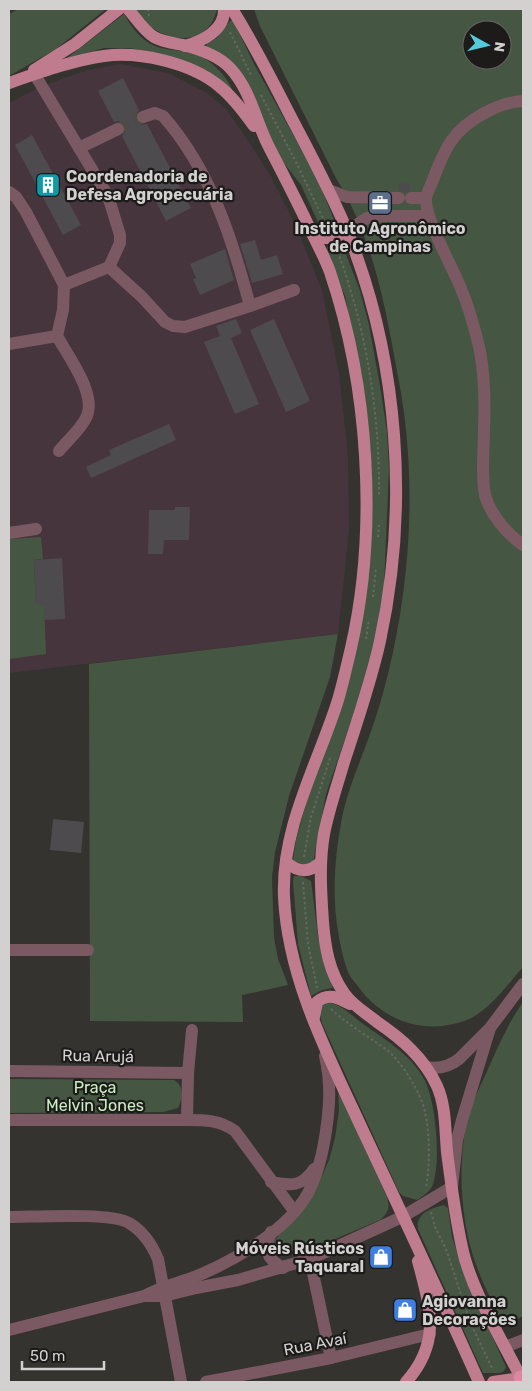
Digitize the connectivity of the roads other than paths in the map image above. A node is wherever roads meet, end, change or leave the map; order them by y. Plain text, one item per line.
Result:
1 (119, 9) edge
2 (128, 9) edge
3 (224, 9) edge
4 (232, 9) edge
5 (241, 9) edge
6 (248, 35) junction
7 (185, 46) junction
8 (35, 75) junction
9 (13, 83) edge
10 (523, 101) edge
11 (143, 117) tunnel mouth
12 (118, 129) tunnel mouth
13 (265, 140) junction
14 (79, 148) junction
15 (329, 190) junction
16 (9, 192) edge
17 (362, 198) junction
18 (426, 198) junction
19 (428, 216) junction
20 (367, 218) junction
21 (347, 231) junction
22 (313, 234) junction
23 (109, 267) junction
24 (64, 285) junction
25 (294, 290) dead end
26 (250, 306) junction
27 (57, 336) junction
28 (9, 344) edge
29 (59, 452) dead end
30 (36, 529) dead end
31 (9, 533) edge
32 (523, 545) edge
33 (286, 862) junction
34 (321, 862) junction
35 (9, 950) edge
36 (88, 950) dead end
37 (523, 984) edge
38 (365, 1013) junction
39 (314, 1018) junction
40 (490, 1028) junction
41 (192, 1030) dead end
42 (322, 1039) junction
43 (426, 1067) junction
44 (9, 1071) edge
45 (188, 1073) junction
46 (9, 1120) edge
47 (187, 1120) junction
48 (323, 1151) junction
49 (271, 1182) junction
50 (452, 1187) junction
51 (294, 1211) junction
52 (9, 1217) edge
53 (402, 1217) junction
54 (271, 1232) junction
55 (411, 1234) junction
56 (310, 1259) junction
57 (283, 1268) junction
58 (163, 1291) junction
59 (9, 1330) edge
60 (430, 1334) junction
61 (523, 1341) edge
62 (505, 1347) junction
63 (331, 1358) junction
64 (523, 1379) edge
65 (181, 1382) edge
66 (206, 1382) edge
67 (406, 1382) edge
68 (479, 1382) edge
69 (493, 1382) edge

1 - 9 main road
2 - 7 main road
3 - 7 main road
4 - 6 main road
5 - 6 main road
6 - 15 main road
7 - 13 main road
8 - 9 main road
8 - 13 main road
8 - 14 street
10 - 18 street
11 - 26 street
12 - 14 street
13 - 22 main road
14 - 23 street
15 - 17 street
15 - 21 main road
16 - 24 street
17 - 18 street
17 - 20 street
18 - 19 street
19 - 20 street
19 - 32 street
20 - 21 street
21 - 22 main road
21 - 34 main road
22 - 33 main road
23 - 24 street
23 - 26 street
24 - 27 street
25 - 26 street
27 - 28 street
27 - 29 street
30 - 31 street
33 - 34 main road
33 - 39 main road
34 - 38 main road
35 - 36 street
37 - 40 street
38 - 39 main road
38 - 43 main road
39 - 42 main road
40 - 43 street
40 - 50 street
41 - 45 street
42 - 48 street
42 - 53 main road
43 - 50 main road
44 - 45 street, Rua Arujá
45 - 47 street
46 - 47 street
47 - 49 street
48 - 49 street
48 - 51 street
49 - 51 street
50 - 53 street
50 - 62 main road
51 - 54 street
52 - 58 street
53 - 55 main road
53 - 56 street
54 - 57 street
54 - 58 street
55 - 60 main road
55 - 68 main road
56 - 57 street
56 - 63 street
57 - 58 street
58 - 59 street
58 - 65 street
60 - 63 street, Rua Avaí
60 - 67 main road
61 - 62 street
62 - 64 main road
63 - 66 street, Rua Avaí
64 - 69 main road

